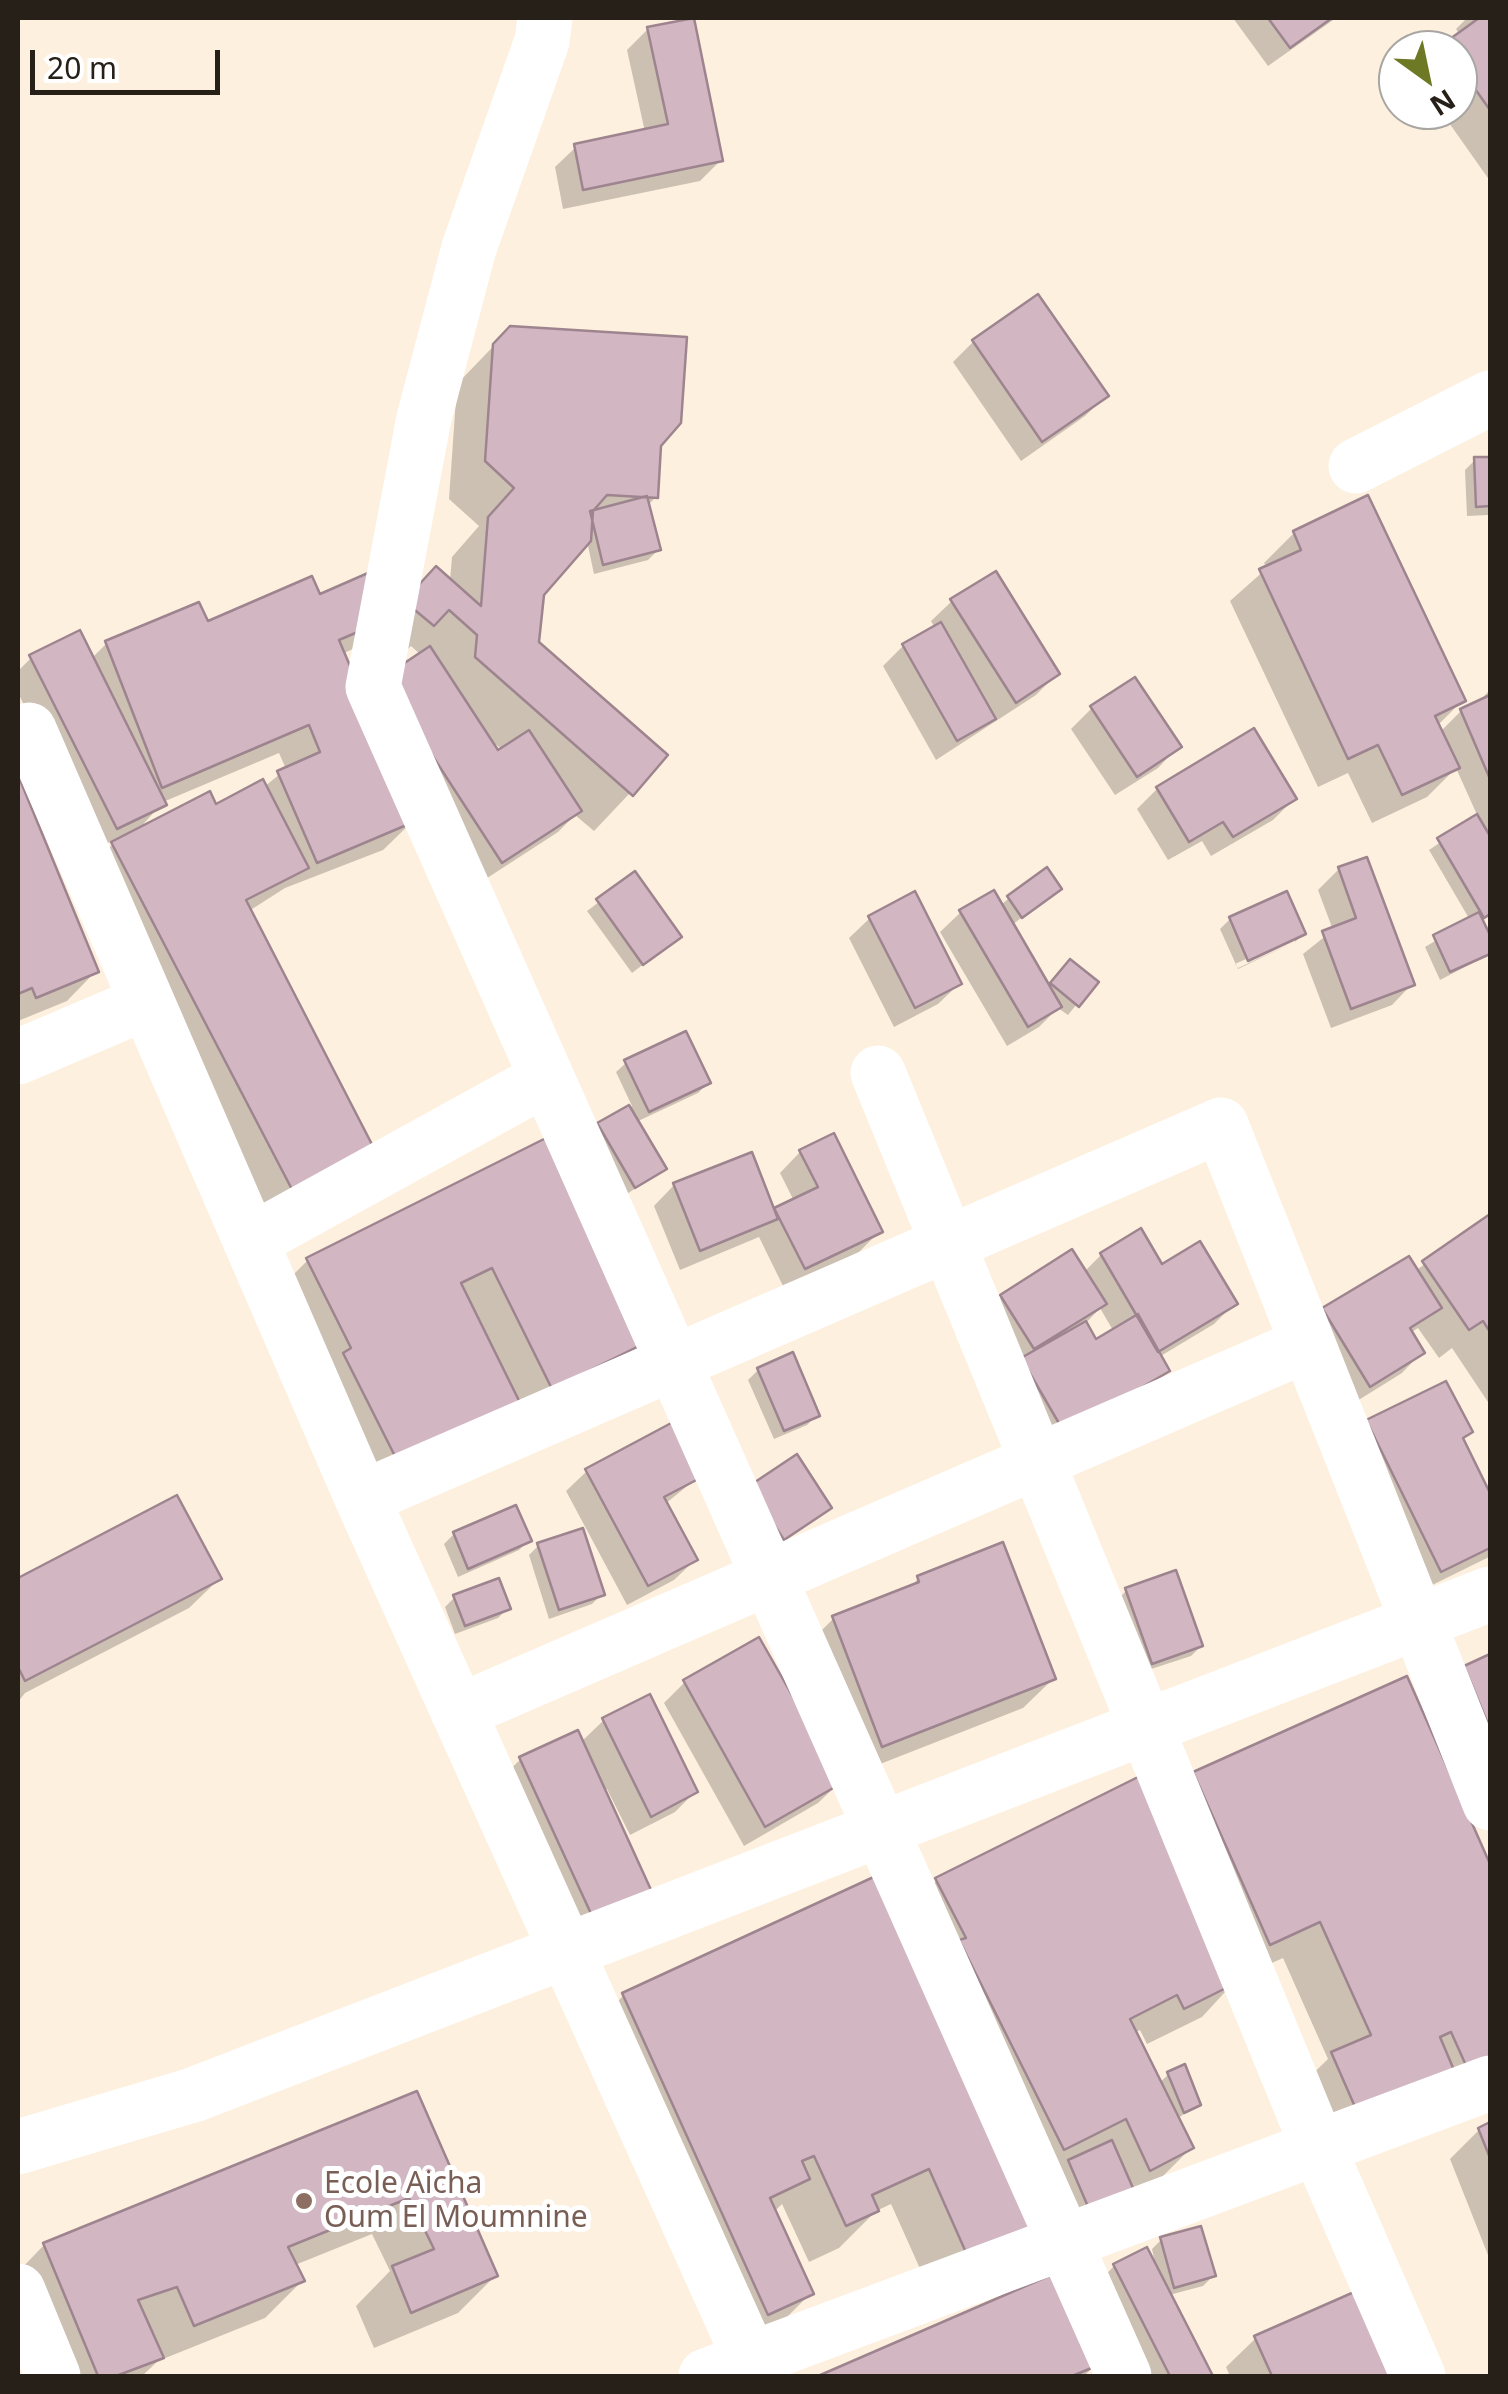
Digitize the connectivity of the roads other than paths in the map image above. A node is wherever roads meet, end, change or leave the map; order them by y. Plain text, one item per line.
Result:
1 (544, 18) edge
2 (1490, 398) edge
3 (1356, 466) dead end
4 (18, 734) edge
5 (147, 1002) junction
6 (18, 1057) edge
7 (878, 1073) dead end
8 (545, 1079) junction
9 (251, 1241) junction
10 (947, 1244) junction
11 (1308, 1344) junction
12 (671, 1364) junction
13 (1037, 1462) junction
14 (362, 1498) junction
15 (767, 1579) junction
16 (1490, 1594) edge
17 (1419, 1622) junction
18 (458, 1712) junction
19 (1147, 1727) junction
20 (1490, 1803) edge
21 (880, 1830) junction
22 (566, 1951) junction
23 (1490, 2083) edge
24 (18, 2147) edge
25 (1318, 2147) junction
26 (1062, 2243) junction
27 (18, 2290) edge
28 (739, 2371) edge
29 (53, 2376) edge
30 (1124, 2376) edge
31 (1418, 2376) edge

1 - 8 street
2 - 3 street
4 - 5 street
5 - 6 street
5 - 9 street
7 - 10 street
8 - 9 street
8 - 12 street
9 - 14 street
10 - 11 street
10 - 12 street
10 - 13 street
11 - 13 street
11 - 17 street
12 - 14 street
12 - 15 street
13 - 15 street
13 - 19 street
14 - 18 street
15 - 18 street
15 - 21 street
16 - 17 street
17 - 19 street
17 - 20 street
18 - 22 street
19 - 21 street
19 - 25 street
21 - 22 street
21 - 26 street
22 - 24 street
22 - 28 street
23 - 25 street
25 - 26 street
25 - 31 street
26 - 28 street
26 - 30 street
27 - 29 street

